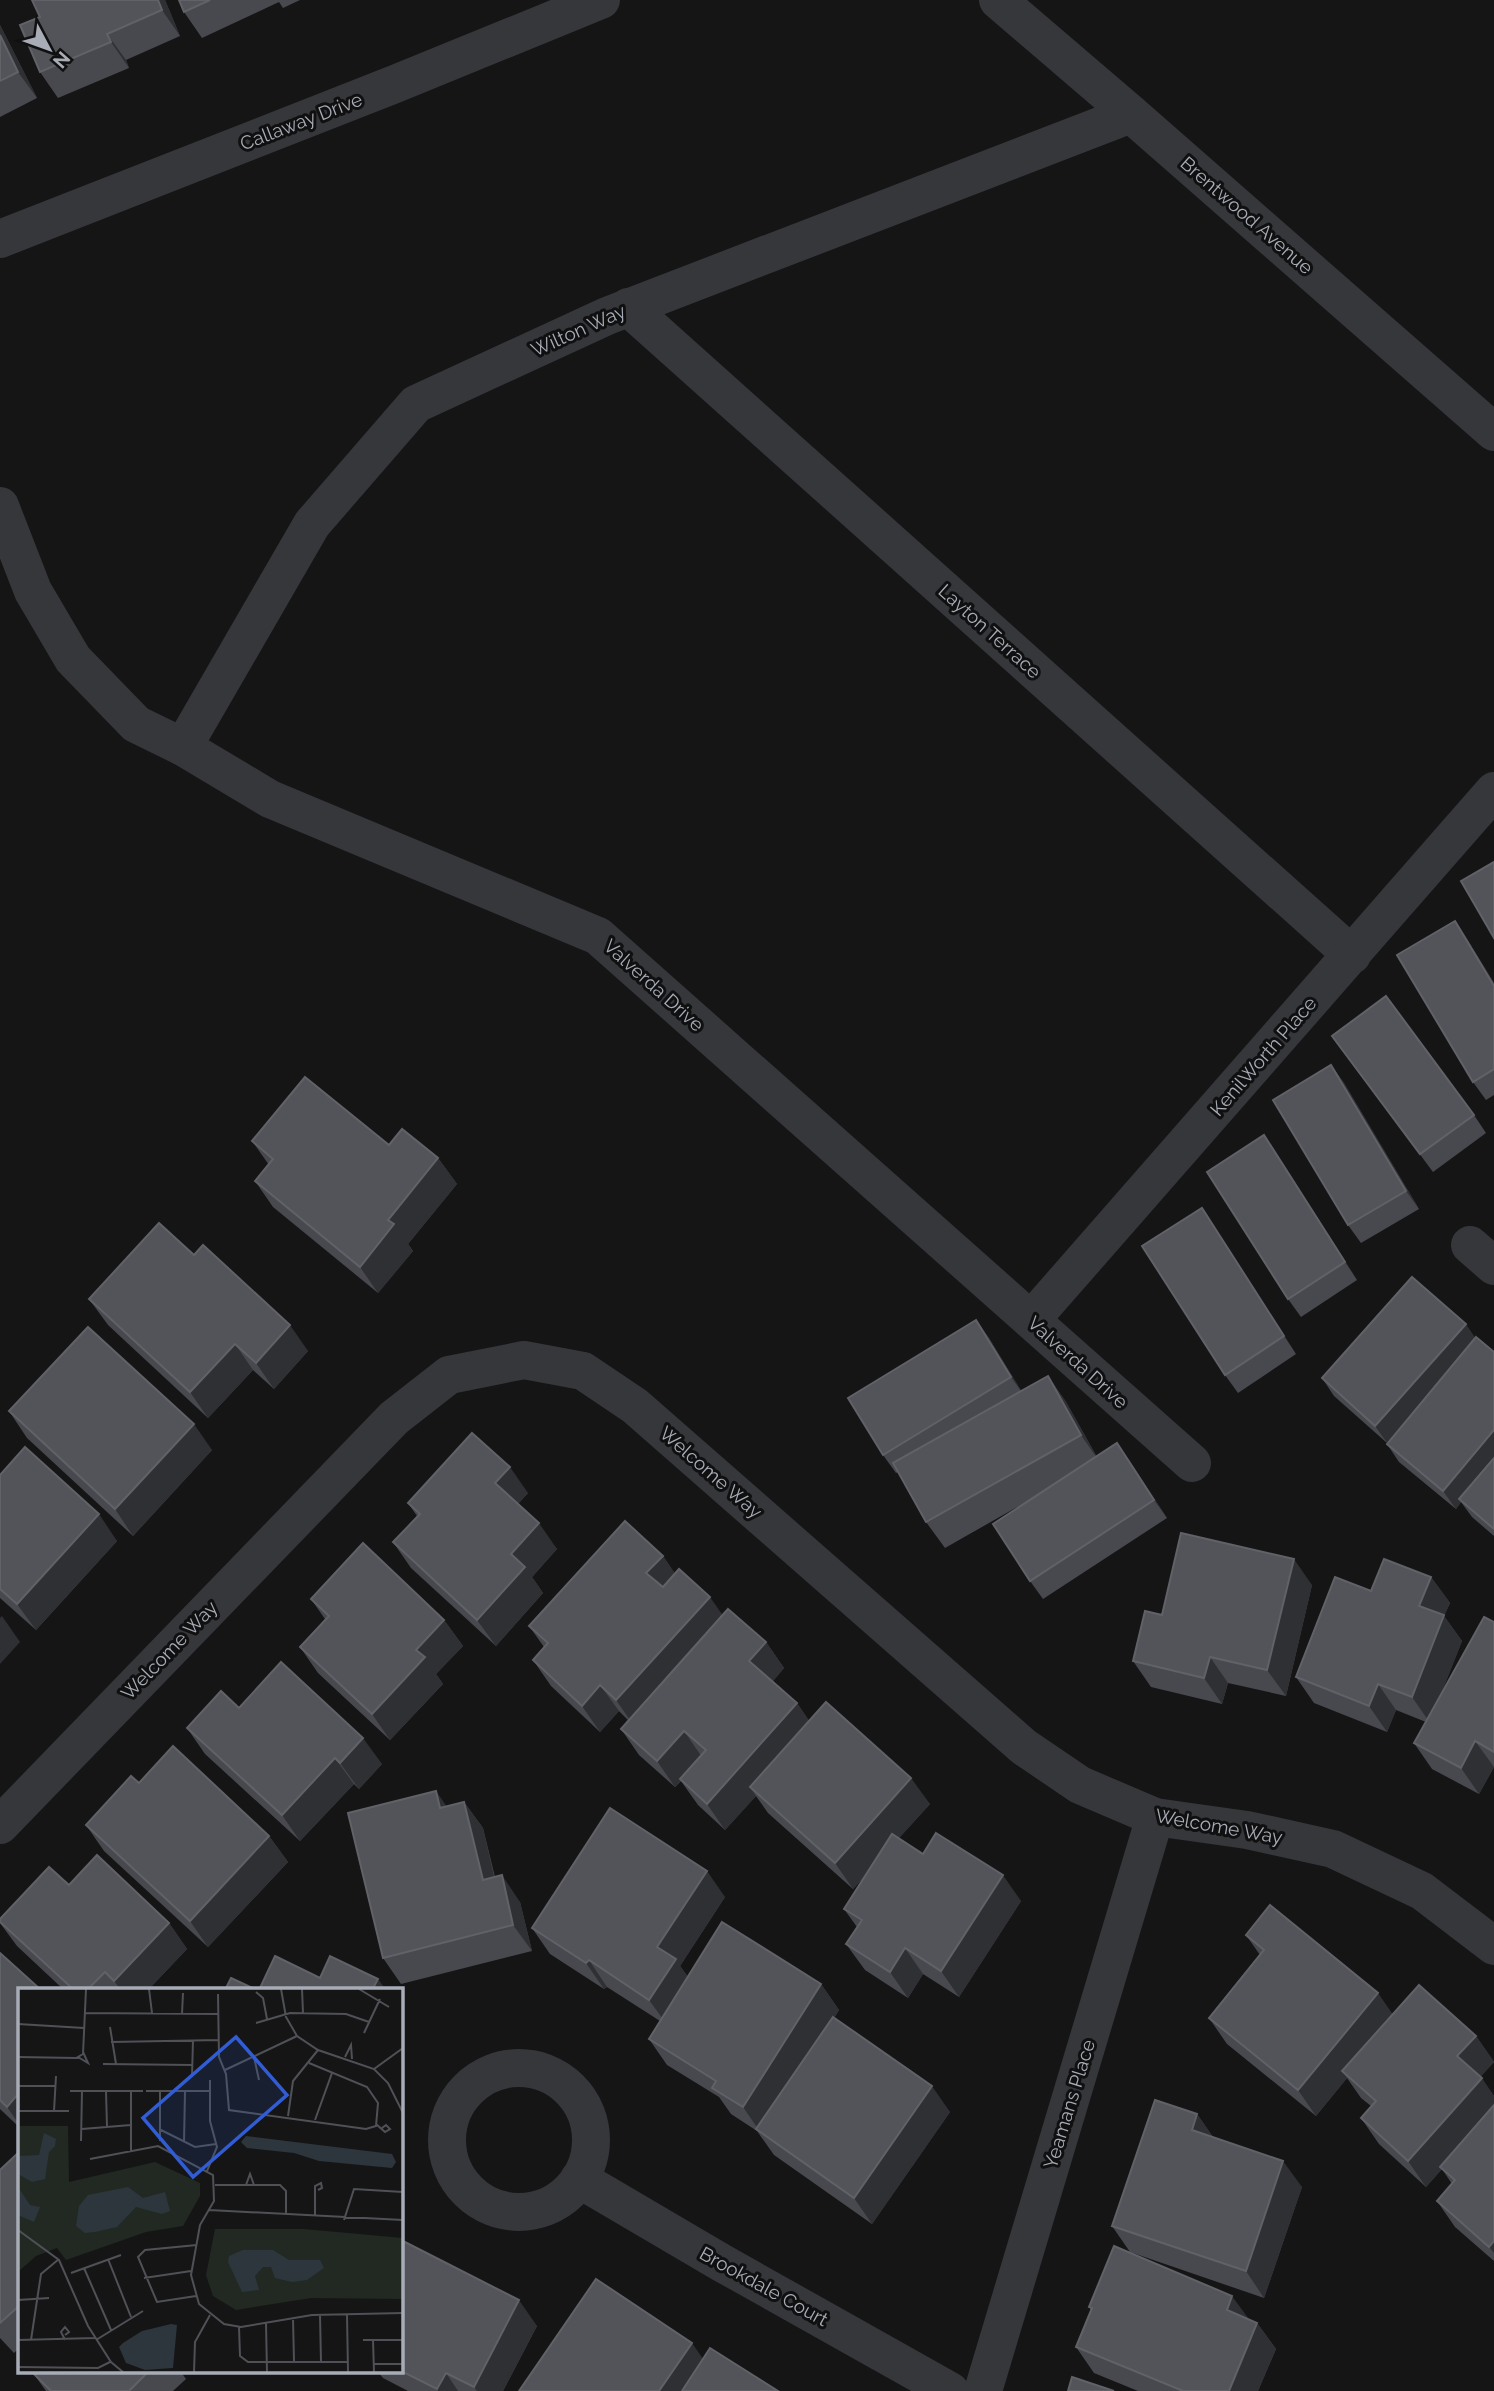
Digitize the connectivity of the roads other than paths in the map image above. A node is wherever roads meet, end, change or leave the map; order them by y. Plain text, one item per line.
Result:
1 (601, 0) edge
2 (998, 0) edge
3 (1131, 114) junction
4 (0, 239) edge
5 (628, 307) junction
6 (1494, 432) edge
7 (0, 506) edge
8 (183, 747) junction
9 (1494, 791) edge
10 (1352, 955) junction
11 (1031, 1320) junction
12 (1192, 1463) dead end
13 (1155, 1817) junction
14 (0, 1825) edge
15 (1494, 1946) edge
16 (579, 2179) dead end
17 (950, 2391) edge
18 (983, 2391) edge

1 - 4 street, Callaway Drive
2 - 3 street, Brentwood Avenue
3 - 5 street, Wilton Way
3 - 6 street, Brentwood Avenue
5 - 8 street, Wilton Way
5 - 10 street, Layton Terrace
7 - 8 street, Valverda Drive
8 - 11 street, Valverda Drive
9 - 10 street, KenilWorth Place
10 - 11 street, KenilWorth Place
11 - 12 street, Valverda Drive
13 - 14 street, Welcome Way
13 - 15 street, Welcome Way
13 - 18 street, Yeamans Place
16 - 17 street, Brookdale Court

